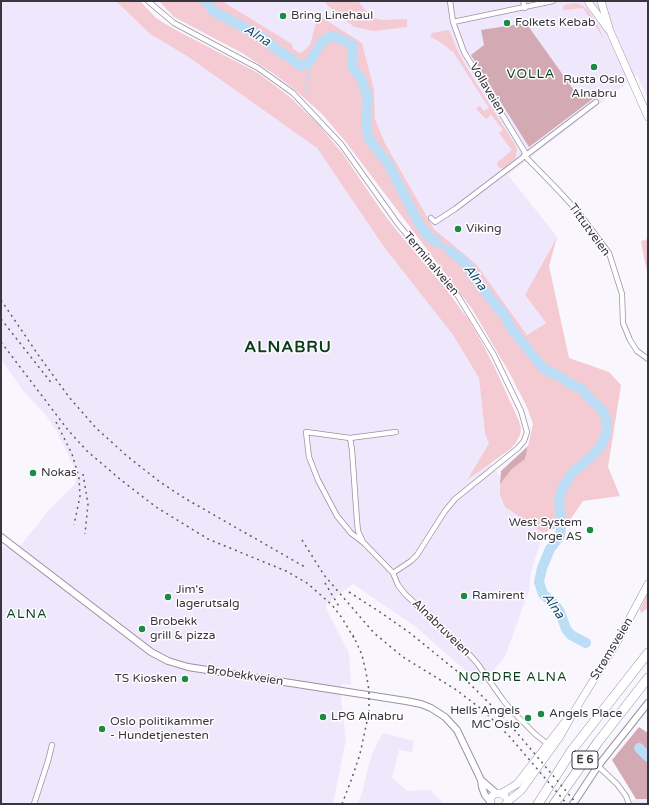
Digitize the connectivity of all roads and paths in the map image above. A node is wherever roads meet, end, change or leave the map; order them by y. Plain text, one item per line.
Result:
1 (148, 1) edge
2 (450, 1) edge
3 (523, 1) edge
4 (553, 1) edge
5 (598, 1) edge
6 (601, 1) edge
7 (587, 2) edge
8 (525, 8) junction
9 (453, 22) junction
10 (610, 31) junction
11 (596, 102) dead end
12 (648, 117) edge
13 (525, 155) junction
14 (431, 218) dead end
15 (648, 359) edge
16 (396, 432) dead end
17 (350, 438) junction
18 (1, 537) edge
19 (1, 540) edge
20 (8, 543) junction
21 (364, 543) junction
22 (393, 573) junction
23 (648, 584) edge
24 (648, 653) edge
25 (648, 678) edge
26 (648, 703) edge
27 (52, 745) dead end
28 (550, 746) junction
29 (572, 750) junction
30 (598, 766) junction
31 (480, 780) junction
32 (499, 793) junction
33 (557, 801) edge
34 (490, 802) edge
35 (34, 804) edge
36 (506, 804) edge
37 (531, 804) edge
38 (538, 804) edge
39 (573, 804) edge
40 (629, 804) edge

1 - 22 street, Terminalveien
2 - 9 street, Vollaveien
3 - 8 street
4 - 8 street
5 - 7 main road
6 - 10 main road
7 - 10 main road
8 - 9 street
9 - 13 street, Vollaveien
10 - 12 main road
11 - 13 street
13 - 14 street
13 - 15 street, Tittutveien
16 - 17 street, Alnabruveien
17 - 21 street, Alnabruveien
17 - 21 street, Alnabruveien
18 - 20 street, Brobekkveien
19 - 20 street, Brobekkveien
20 - 31 street, Brobekkveien
21 - 22 street, Alnabruveien
22 - 28 street, Alnabruveien
23 - 28 main road, Strømsveien
24 - 29 highway, E 6
25 - 33 highway, E 6
26 - 30 street
27 - 35 street
28 - 32 main road, Strømsveien
28 - 36 main road, Strømsveien
29 - 37 highway, E 6
29 - 38 highway, E 6
30 - 39 street
30 - 40 street
31 - 32 street, Brobekkveien
31 - 34 street, Brobekkveien
32 - 34 main road, Strømsveien
32 - 36 main road

